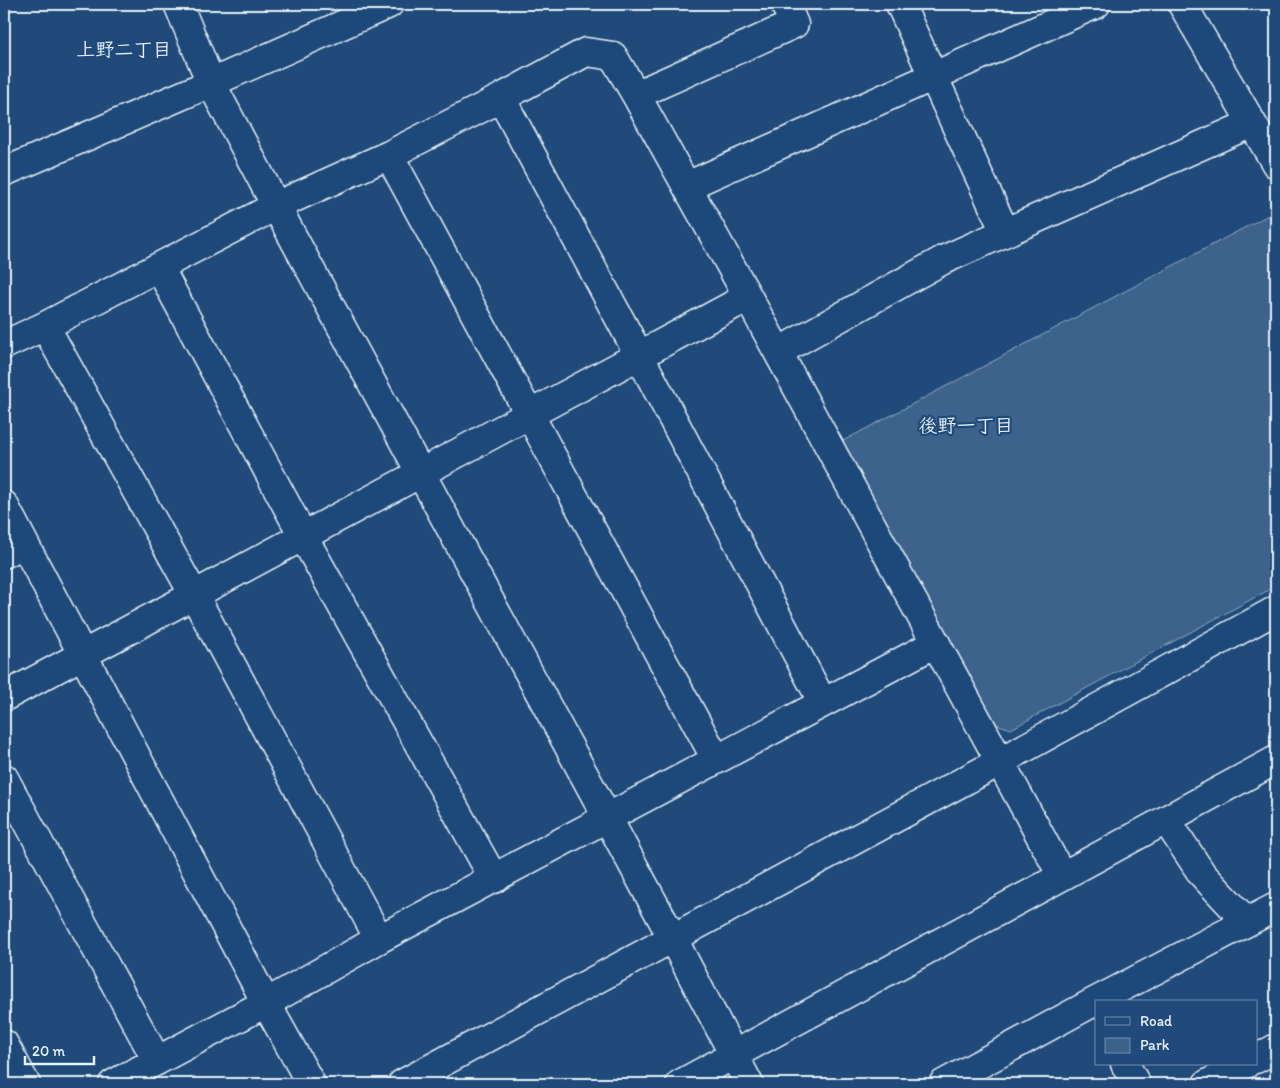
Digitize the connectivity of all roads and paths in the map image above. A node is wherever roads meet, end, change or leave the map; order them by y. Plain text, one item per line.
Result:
1 (178, 4) edge
2 (389, 4) edge
3 (785, 4) edge
4 (900, 4) edge
5 (1096, 4) edge
6 (1182, 4) edge
7 (934, 76) junction
8 (211, 83) junction
9 (636, 95) junction
10 (501, 98) junction
11 (1252, 124) junction
12 (389, 155) junction
13 (1276, 164) edge
14 (4, 172) edge
15 (687, 186) junction
16 (276, 206) junction
17 (1005, 232) junction
18 (159, 267) junction
19 (748, 297) junction
20 (45, 326) junction
21 (4, 346) edge
22 (778, 352) junction
23 (639, 355) junction
24 (530, 414) junction
25 (421, 472) junction
26 (4, 505) edge
27 (303, 536) junction
28 (14, 548) edge
29 (194, 595) junction
30 (1275, 613) edge
31 (936, 643) junction
32 (82, 655) junction
33 (4, 697) edge
34 (823, 703) junction
35 (716, 760) junction
36 (1276, 760) edge
37 (1001, 761) junction
38 (4, 778) edge
39 (608, 817) junction
40 (1167, 821) junction
41 (1062, 876) junction
42 (494, 879) junction
43 (1276, 907) edge
44 (1247, 922) junction
45 (379, 939) junction
46 (673, 939) junction
47 (1105, 1000) edge
48 (266, 1003) junction
49 (1094, 1006) edge
50 (4, 1044) edge
51 (1276, 1048) edge
52 (733, 1055) junction
53 (1258, 1058) edge
54 (157, 1061) junction
55 (1126, 1066) edge
56 (1242, 1066) edge
57 (26, 1084) edge
58 (113, 1084) edge
59 (312, 1084) edge
60 (402, 1084) edge
61 (680, 1084) edge
62 (749, 1084) edge
63 (943, 1084) edge
64 (1136, 1084) edge
65 (1207, 1084) edge

1 - 8 street
2 - 8 street
3 - 9 street
4 - 7 street
5 - 7 street
6 - 11 street
7 - 15 street
7 - 17 street
8 - 14 street
8 - 16 street
9 - 10 street
9 - 15 street
10 - 12 street
10 - 23 street
11 - 13 street
11 - 17 street
12 - 16 street
12 - 24 street
15 - 19 street
16 - 18 street
16 - 25 street
17 - 22 street
18 - 20 street
18 - 27 street
19 - 22 street
19 - 23 street
20 - 21 street
20 - 29 street
22 - 31 street
23 - 24 street
23 - 34 street
24 - 25 street
24 - 35 street
25 - 27 street
25 - 39 street
26 - 28 street
27 - 29 street
27 - 42 street
28 - 32 street
29 - 32 street
29 - 45 street
30 - 37 street
31 - 34 street
31 - 37 street
32 - 33 street
32 - 48 street
34 - 35 street
35 - 39 street
36 - 40 street
37 - 41 street
37 - 46 street
38 - 54 street
39 - 42 street
39 - 46 street
40 - 41 street
40 - 44 street
41 - 52 street
42 - 45 street
43 - 44 street
44 - 47 street
45 - 48 street
46 - 52 street
46 - 60 street
48 - 54 street
48 - 59 street
49 - 63 street
50 - 57 street
51 - 53 street
52 - 61 street
52 - 62 street
54 - 58 street
55 - 64 street
56 - 65 street

